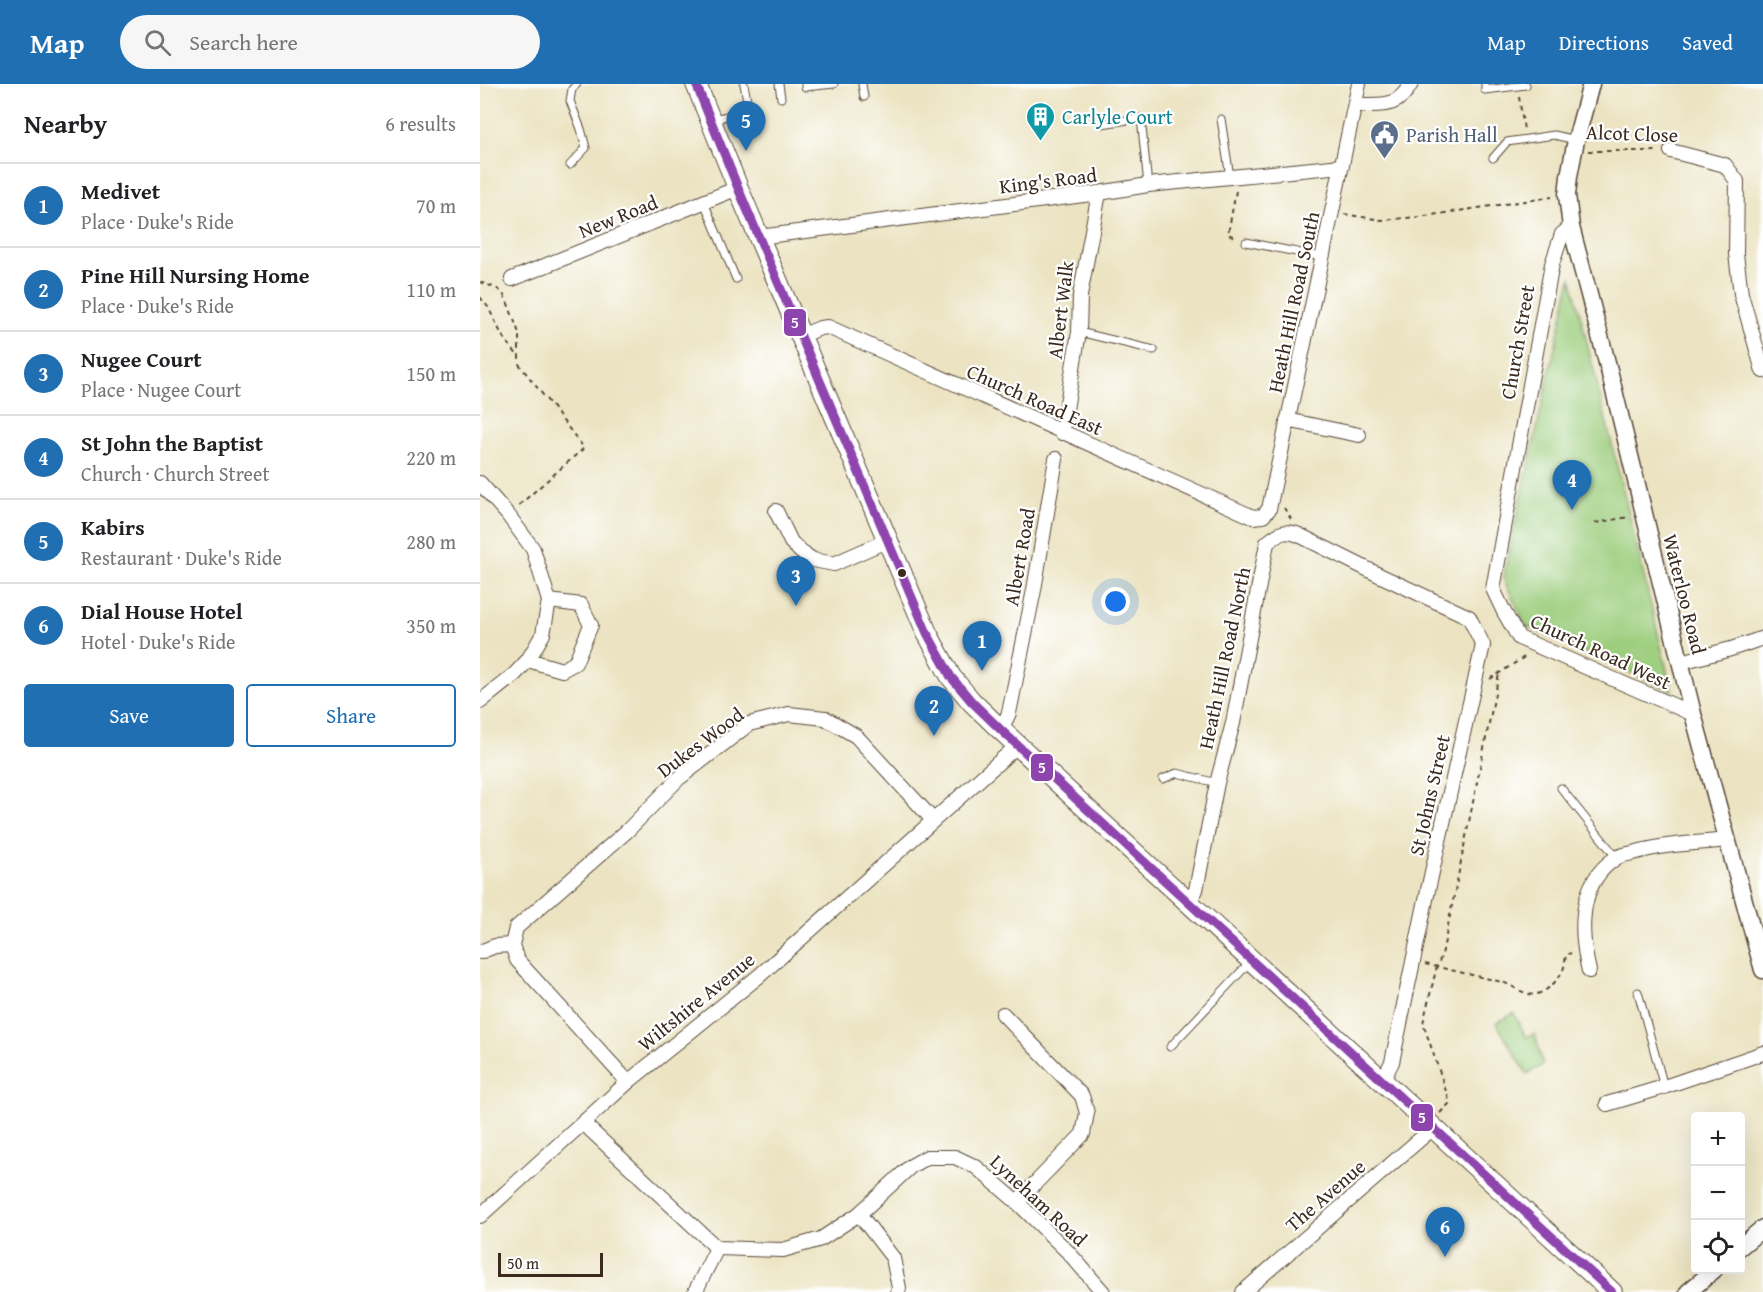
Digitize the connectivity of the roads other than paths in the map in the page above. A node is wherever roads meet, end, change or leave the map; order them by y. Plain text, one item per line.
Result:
1 (577, 84) edge
2 (696, 84) edge
3 (744, 84) edge
4 (779, 84) edge
5 (805, 84) edge
6 (834, 84) edge
7 (862, 84) edge
8 (1359, 84) edge
9 (1411, 84) edge
10 (1485, 84) edge
11 (1591, 84) edge
12 (1526, 85) edge
13 (864, 97) dead end
14 (781, 98) dead end
15 (1355, 105) junction
16 (1221, 119) dead end
17 (711, 120) junction
18 (1102, 124) dead end
19 (1575, 145) junction
20 (1671, 151) road end
21 (1493, 158) dead end
22 (570, 165) dead end
23 (1342, 165) junction
24 (1234, 176) junction
25 (1148, 185) junction
26 (738, 188) junction
27 (1099, 193) junction
28 (704, 202) junction
29 (1571, 227) junction
30 (759, 237) junction
31 (1246, 243) road end
32 (1322, 257) junction
33 (512, 279) dead end
34 (736, 279) dead end
35 (1079, 332) junction
36 (801, 336) junction
37 (1154, 350) dead end
38 (1763, 371) edge
39 (1287, 420) junction
40 (1062, 433) junction
41 (1359, 435) dead end
42 (1056, 459) dead end
43 (480, 483) edge
44 (776, 511) dead end
45 (1253, 517) joint
46 (1299, 535) joint
47 (888, 540) junction
48 (549, 602) junction
49 (1504, 612) joint
50 (1763, 638) edge
51 (528, 660) junction
52 (1681, 662) junction
53 (480, 702) edge
54 (1693, 714) junction
55 (1001, 730) junction
56 (1018, 745) junction
57 (1163, 779) dead end
58 (1217, 783) junction
59 (1561, 788) dead end
60 (933, 820) junction
61 (1729, 840) junction
62 (1617, 858) junction
63 (1189, 902) junction
64 (512, 945) junction
65 (480, 952) edge
66 (1252, 960) junction
67 (1763, 970) edge
68 (1589, 971) dead end
69 (1638, 992) dead end
70 (1003, 1014) dead end
71 (1170, 1047) dead end
72 (1763, 1053) edge
73 (1383, 1080) junction
74 (628, 1082) junction
75 (1664, 1087) junction
76 (1607, 1104) dead end
77 (584, 1124) junction
78 (1431, 1126) junction
79 (1017, 1202) junction
80 (859, 1214) junction
81 (480, 1216) edge
82 (1763, 1228) edge
83 (1745, 1243) edge
84 (717, 1248) junction
85 (1708, 1274) edge
86 (695, 1292) edge
87 (898, 1292) edge
88 (1103, 1292) edge
89 (1243, 1292) edge
90 (1612, 1292) edge
91 (1688, 1292) edge

1 - 22 lane
2 - 17 main road
3 - 17 lane
4 - 14 lane
5 - 6 lane
7 - 13 lane
8 - 15 street, Heath Hill Road South
9 - 15 street
10 - 12 lane
11 - 19 street
15 - 23 street, Heath Hill Road South
16 - 24 lane
17 - 26 main road
18 - 25 lane
19 - 21 lane
19 - 29 street
20 - 38 street, Alcot Close
23 - 24 street, King's Road
23 - 32 street, Heath Hill Road South
24 - 25 street, King's Road
25 - 27 street, King's Road
26 - 28 street, New Road
26 - 30 main road
27 - 30 street, King's Road
27 - 35 street, Albert Walk
28 - 33 street, New Road
28 - 34 lane
29 - 49 street, Church Street
29 - 52 street, Waterloo Road
30 - 36 main road
31 - 32 lane
32 - 39 street, Heath Hill Road South
35 - 37 lane
35 - 40 street, Albert Walk
36 - 40 street, Church Road East
36 - 47 main road
39 - 41 street
39 - 45 street, Heath Hill Road South
40 - 45 street, Church Road East
42 - 55 street, Albert Road
43 - 48 street
44 - 47 street
46 - 58 street, Heath Hill Road North
46 - 73 street, St Johns Street
47 - 55 main road
48 - 51 street
48 - 51 street
49 - 54 street, Church Road West
50 - 52 street
51 - 53 street
52 - 54 street, Waterloo Road
54 - 61 street, Waterloo Road
55 - 56 main road
56 - 60 street, Wiltshire Avenue
56 - 63 main road
57 - 58 lane
58 - 63 street, Heath Hill Road North
59 - 62 lane
60 - 64 street, Dukes Wood
60 - 74 street, Wiltshire Avenue
61 - 62 street
61 - 67 street, Waterloo Road
62 - 68 street
63 - 66 main road
64 - 65 street
64 - 74 street
66 - 71 lane
66 - 73 main road
69 - 75 lane
70 - 79 street
72 - 75 street
73 - 78 main road
74 - 77 street, Wiltshire Avenue
75 - 76 street
77 - 81 street, Wiltshire Avenue
77 - 84 street
78 - 89 street, The Avenue
78 - 90 main road
79 - 80 street, Lyneham Road
79 - 88 street, Lyneham Road
80 - 84 street, Lyneham Road
80 - 87 street
82 - 83 street
84 - 86 street
85 - 91 street

